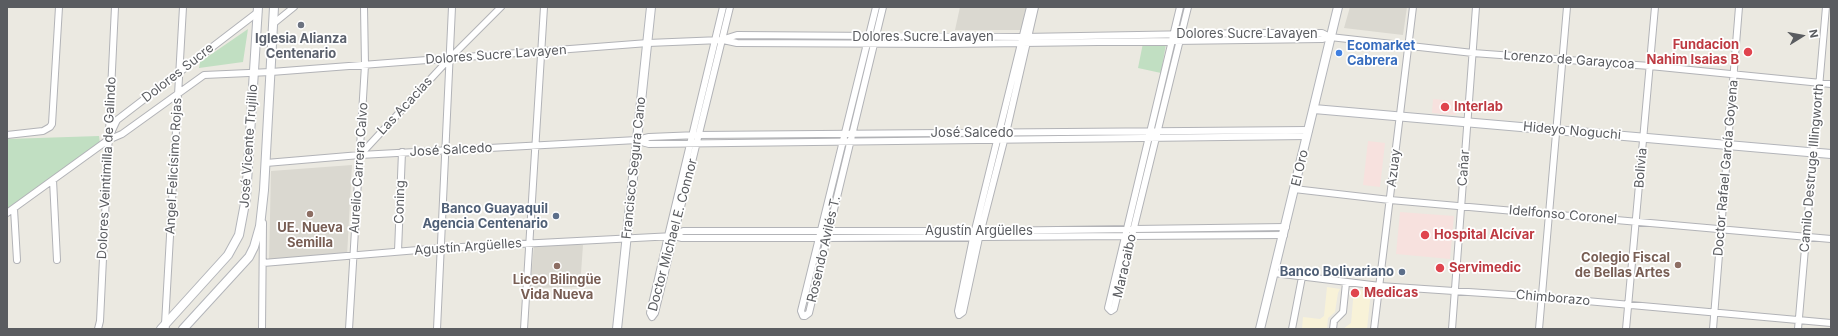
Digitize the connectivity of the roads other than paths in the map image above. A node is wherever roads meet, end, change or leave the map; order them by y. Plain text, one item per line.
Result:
1 (59, 7) edge
2 (115, 7) edge
3 (183, 7) edge
4 (274, 7) edge
5 (294, 7) edge
6 (364, 7) edge
7 (452, 7) edge
8 (501, 7) edge
9 (544, 7) edge
10 (651, 7) edge
11 (723, 7) edge
12 (730, 7) edge
13 (876, 7) edge
14 (883, 7) edge
15 (1030, 7) edge
16 (1035, 7) edge
17 (1180, 7) edge
18 (1188, 7) edge
19 (1338, 7) edge
20 (1412, 7) edge
21 (1476, 7) edge
22 (1567, 7) edge
23 (1655, 7) edge
24 (1739, 7) edge
25 (1826, 7) edge
26 (258, 10) edge
27 (273, 24) junction
28 (1174, 33) junction
29 (1182, 33) junction
30 (796, 36) junction
31 (1253, 36) junction
32 (1330, 37) junction
33 (1102, 38) junction
34 (718, 40) junction
35 (868, 40) junction
36 (876, 40) junction
37 (1025, 40) junction
38 (1172, 40) junction
39 (1180, 40) junction
40 (648, 43) junction
41 (796, 43) junction
42 (1407, 45) junction
43 (540, 51) junction
44 (1473, 53) junction
45 (450, 58) junction
46 (1562, 61) junction
47 (365, 65) junction
48 (1650, 66) junction
49 (180, 71) junction
50 (270, 72) junction
51 (254, 73) junction
52 (1734, 73) junction
53 (1819, 82) junction
54 (1831, 84) edge
55 (178, 94) junction
56 (1314, 109) junction
57 (1400, 116) junction
58 (1468, 122) junction
59 (1556, 130) junction
60 (1150, 131) junction
61 (928, 133) junction
62 (1003, 133) junction
63 (1308, 133) junction
64 (7, 134) edge
65 (852, 134) junction
66 (695, 135) junction
67 (767, 135) junction
68 (1157, 135) junction
69 (1081, 136) junction
70 (1149, 137) junction
71 (844, 138) junction
72 (1644, 138) junction
73 (108, 140) junction
74 (637, 140) junction
75 (927, 140) junction
76 (1001, 140) junction
77 (850, 141) junction
78 (693, 143) junction
79 (767, 143) junction
80 (536, 145) junction
81 (1728, 145) junction
82 (446, 150) junction
83 (402, 152) junction
84 (1813, 152) junction
85 (1831, 154) edge
86 (360, 155) junction
87 (266, 163) junction
88 (53, 180) junction
89 (1294, 189) junction
90 (264, 190) junction
91 (1390, 200) junction
92 (1461, 206) junction
93 (14, 209) junction
94 (7, 213) edge
95 (1549, 214) junction
96 (1637, 221) junction
97 (1211, 228) junction
98 (1130, 229) junction
99 (1721, 229) junction
100 (822, 230) junction
101 (829, 230) junction
102 (746, 231) junction
103 (898, 231) junction
104 (1285, 231) junction
105 (1056, 234) junction
106 (977, 235) junction
107 (671, 236) junction
108 (1211, 236) junction
109 (1806, 236) junction
110 (627, 237) junction
111 (1129, 237) junction
112 (746, 238) junction
113 (820, 238) junction
114 (827, 238) junction
115 (899, 238) junction
116 (1831, 239) edge
117 (530, 242) junction
118 (442, 248) junction
119 (398, 251) junction
120 (353, 255) junction
121 (17, 260) dead end
122 (58, 260) dead end
123 (263, 263) junction
124 (1274, 273) junction
125 (1302, 277) junction
126 (1346, 282) junction
127 (1380, 286) junction
128 (1455, 290) junction
129 (1542, 296) junction
130 (1629, 304) junction
131 (1714, 313) junction
132 (1799, 320) junction
133 (1831, 323) edge
134 (164, 327) edge
135 (98, 329) edge
136 (183, 329) edge
137 (262, 329) edge
138 (349, 329) edge
139 (437, 329) edge
140 (524, 329) edge
141 (617, 329) edge
142 (1260, 329) edge
143 (1292, 329) edge
144 (1333, 329) edge
145 (1374, 329) edge
146 (1452, 329) edge
147 (1539, 329) edge
148 (1626, 329) edge
149 (1713, 329) edge
150 (1798, 329) edge

1 - 64 street
2 - 73 street, Dolores Veintimilla de Galindo
3 - 49 street, Angel Felicísimo Rojas
4 - 27 street, José Vicente Trujillo
5 - 27 street
6 - 47 street, Aurelio Carrera Calvo
7 - 45 street
8 - 45 street, Las Acacias
9 - 43 street
10 - 40 street, Francisco Segura Cano
11 - 34 street, Doctor Michael E. Connor
12 - 34 street, Doctor Michael E. Connor
13 - 35 street, Rosendo Avilés T.
14 - 36 street, Rosendo Avilés T.
15 - 37 street
16 - 37 street
17 - 28 street, Maracaibo
18 - 29 street, Maracaibo
19 - 32 street, El Oro
20 - 42 street, Azuay
21 - 44 street, Cañar
22 - 46 street
23 - 48 street, Bolivia
24 - 52 street, Doctor Rafael García Goyena
25 - 53 street, Camilo Destruge Illingworth
26 - 49 street, Dolores Sucre
26 - 51 street, José Vicente Trujillo
27 - 50 street, José Vicente Trujillo
28 - 29 street, Dolores Sucre Lavayen
28 - 33 street, Dolores Sucre Lavayen
28 - 38 street, Maracaibo
29 - 31 street, Dolores Sucre Lavayen
29 - 39 street, Maracaibo
30 - 34 street, Dolores Sucre Lavayen
30 - 35 street, Dolores Sucre Lavayen
30 - 41 street
31 - 32 street, Dolores Sucre Lavayen
31 - 39 street, Dolores Sucre Lavayen
32 - 42 street, Lorenzo de Garaycoa
32 - 56 street, El Oro
33 - 37 street, Dolores Sucre Lavayen
33 - 38 street, Dolores Sucre Lavayen
34 - 40 street, Dolores Sucre Lavayen
34 - 41 street, Dolores Sucre Lavayen
34 - 66 street, Doctor Michael E. Connor
35 - 36 street, Dolores Sucre Lavayen
35 - 41 street, Dolores Sucre Lavayen
35 - 71 street, Rosendo Avilés T.
36 - 37 street, Dolores Sucre Lavayen
36 - 65 street, Rosendo Avilés T.
37 - 62 street
38 - 39 street, Dolores Sucre Lavayen
38 - 60 street, Maracaibo
39 - 68 street, Maracaibo
40 - 43 street, Dolores Sucre Lavayen
40 - 74 street, Francisco Segura Cano
42 - 44 street, Lorenzo de Garaycoa
42 - 57 street, Azuay
43 - 45 street, Dolores Sucre Lavayen
43 - 80 street
44 - 46 street, Lorenzo de Garaycoa
44 - 58 street, Cañar
45 - 47 street, Dolores Sucre Lavayen
45 - 82 street
45 - 86 street, Las Acacias
46 - 48 street, Lorenzo de Garaycoa
46 - 59 street
47 - 50 street, Dolores Sucre Lavayen
47 - 86 street, Aurelio Carrera Calvo
48 - 52 street, Lorenzo de Garaycoa
48 - 72 street, Bolivia
49 - 55 street, Angel Felicísimo Rojas
49 - 73 street, Dolores Sucre
50 - 51 street, Dolores Sucre
50 - 87 street, José Vicente Trujillo
51 - 55 street, Dolores Sucre
51 - 134 street, José Vicente Trujillo
52 - 53 street, Lorenzo de Garaycoa
52 - 81 street, Doctor Rafael García Goyena
53 - 54 street, Lorenzo de Garaycoa
53 - 84 street, Camilo Destruge Illingworth
55 - 73 street, Dolores Sucre
55 - 134 street, Angel Felicísimo Rojas
56 - 57 street, Hideyo Noguchi
56 - 63 street, El Oro
57 - 58 street, Hideyo Noguchi
57 - 91 street, Azuay
58 - 59 street, Hideyo Noguchi
58 - 92 street, Cañar
59 - 72 street, Hideyo Noguchi
59 - 95 street
60 - 68 street, José Salcedo
60 - 69 street, José Salcedo
60 - 70 street, Maracaibo
61 - 62 street, José Salcedo
61 - 65 street, José Salcedo
61 - 75 street
62 - 69 street, José Salcedo
62 - 76 street
63 - 68 street, José Salcedo
63 - 89 street, El Oro
65 - 71 street, José Salcedo
65 - 77 street, Rosendo Avilés T.
66 - 67 street, José Salcedo
66 - 74 street, José Salcedo
66 - 78 street, Doctor Michael E. Connor
67 - 71 street, José Salcedo
67 - 79 street
68 - 70 street, José Salcedo
68 - 98 street, Maracaibo
69 - 70 street, José Salcedo
69 - 76 street, José Salcedo
70 - 98 street, Maracaibo
71 - 77 street, José Salcedo
71 - 79 street, José Salcedo
71 - 100 street, Rosendo Avilés T.
72 - 81 street, Hideyo Noguchi
72 - 96 street, Bolivia
73 - 88 street, Dolores Sucre
73 - 135 street, Dolores Veintimilla de Galindo
74 - 78 street, José Salcedo
74 - 80 street, José Salcedo
74 - 110 street, Francisco Segura Cano
75 - 76 street, José Salcedo
75 - 77 street, José Salcedo
76 - 106 street
77 - 101 street, Rosendo Avilés T.
78 - 79 street, José Salcedo
78 - 107 street, Doctor Michael E. Connor
80 - 82 street, José Salcedo
80 - 117 street
81 - 84 street, Hideyo Noguchi
81 - 99 street, Doctor Rafael García Goyena
82 - 83 street, José Salcedo
82 - 118 street
83 - 86 street, José Salcedo
83 - 119 street, Coning
84 - 85 street, Hideyo Noguchi
84 - 109 street, Camilo Destruge Illingworth
86 - 87 street, José Salcedo
86 - 120 street, Aurelio Carrera Calvo
87 - 90 street, José Vicente Trujillo
88 - 93 street, Dolores Sucre
88 - 122 street
89 - 91 street, Idelfonso Coronel
89 - 104 street, El Oro
90 - 123 street, José Vicente Trujillo
90 - 136 street, José Vicente Trujillo
91 - 92 street, Idelfonso Coronel
91 - 127 street, Azuay
92 - 95 street, Idelfonso Coronel
92 - 128 street, Cañar
93 - 94 street, Dolores Sucre
93 - 121 street
95 - 96 street, Idelfonso Coronel
95 - 129 street
96 - 99 street, Idelfonso Coronel
96 - 130 street, Bolivia
97 - 98 street, Agustín Argüelles
97 - 104 street, Agustín Argüelles
97 - 108 street
98 - 105 street, Agustín Argüelles
98 - 111 street, Maracaibo
99 - 109 street, Idelfonso Coronel
99 - 131 street, Doctor Rafael García Goyena
100 - 101 street, Agustín Argüelles
100 - 102 street, Agustín Argüelles
100 - 113 street, Rosendo Avilés T.
101 - 103 street, Agustín Argüelles
101 - 114 street, Rosendo Avilés T.
102 - 107 street, Agustín Argüelles
102 - 112 street
103 - 106 street, Agustín Argüelles
103 - 115 street
104 - 108 street, Agustín Argüelles
104 - 124 street, El Oro
105 - 106 street, Agustín Argüelles
105 - 111 street, Agustín Argüelles
106 - 106 street
106 - 115 street, Agustín Argüelles
107 - 107 street, Doctor Michael E. Connor
107 - 110 street, Agustín Argüelles
107 - 112 street, Agustín Argüelles
108 - 111 street, Agustín Argüelles
109 - 116 street, Idelfonso Coronel
109 - 132 street, Camilo Destruge Illingworth
110 - 117 street, Agustín Argüelles
110 - 141 street, Francisco Segura Cano
111 - 111 street, Maracaibo
112 - 113 street, Agustín Argüelles
113 - 114 street, Agustín Argüelles
113 - 114 street, Rosendo Avilés T.
114 - 115 street, Agustín Argüelles
117 - 118 street, Agustín Argüelles
117 - 140 street
118 - 119 street, Agustín Argüelles
118 - 139 street
119 - 120 street, Agustín Argüelles
120 - 123 street, Agustín Argüelles
120 - 138 street, Aurelio Carrera Calvo
123 - 137 street, José Vicente Trujillo
124 - 125 street, Chimborazo
124 - 142 street, El Oro
125 - 126 street, Chimborazo
125 - 143 street
126 - 127 street, Chimborazo
126 - 144 street
127 - 128 street, Chimborazo
127 - 145 street, Azuay
128 - 129 street, Chimborazo
128 - 146 street, Cañar
129 - 130 street, Chimborazo
129 - 147 street
130 - 131 street, Chimborazo
130 - 148 street, Bolivia
131 - 132 street, Chimborazo
131 - 149 street, Doctor Rafael García Goyena
132 - 133 street, Chimborazo
132 - 150 street, Camilo Destruge Illingworth

